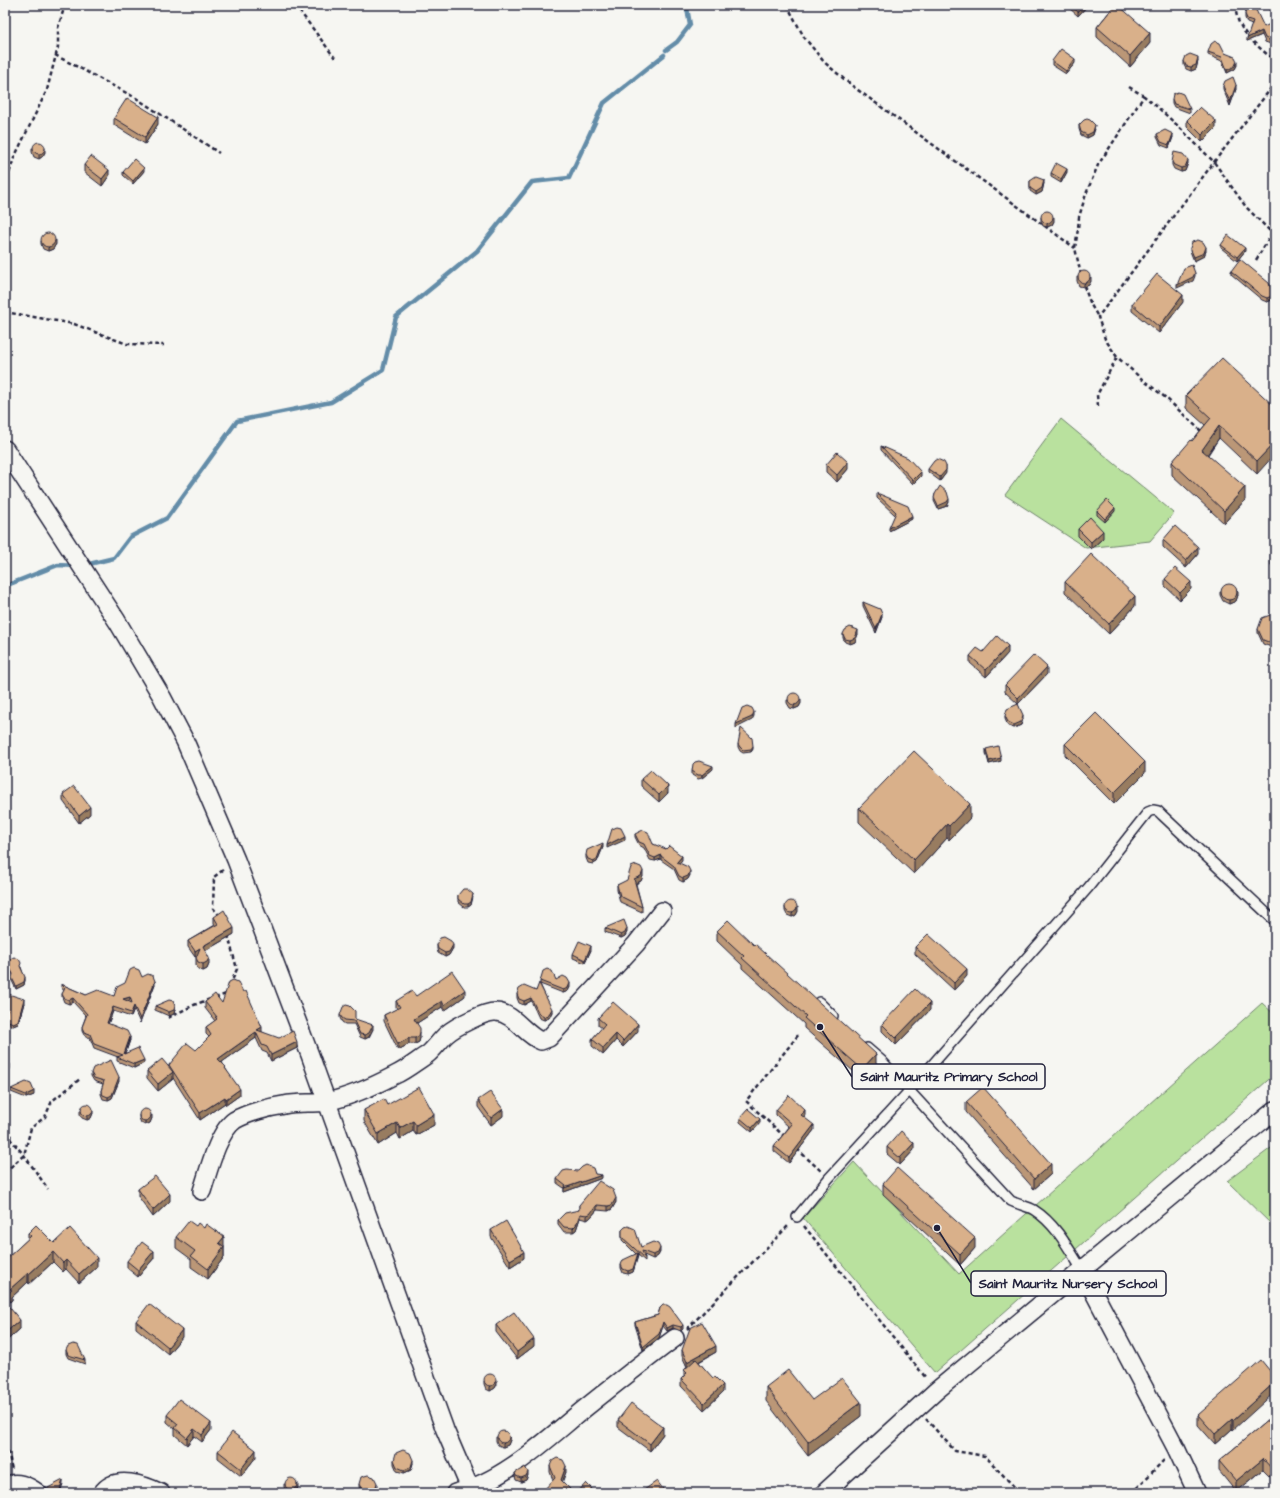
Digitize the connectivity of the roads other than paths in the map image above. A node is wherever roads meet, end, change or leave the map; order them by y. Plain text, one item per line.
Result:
1 (5, 449) edge
2 (662, 911) dead end
3 (1275, 921) edge
4 (820, 1002) edge
5 (839, 1022) edge
6 (860, 1041) edge
7 (909, 1091) junction
8 (326, 1102) junction
9 (1275, 1110) edge
10 (202, 1191) dead end
11 (797, 1217) road end
12 (1082, 1270) junction
13 (675, 1338) road end
14 (6, 1486) edge
15 (466, 1492) edge
16 (38, 1493) edge
17 (102, 1493) edge
18 (161, 1493) edge
19 (824, 1493) edge
20 (1197, 1493) edge

1 - 8 street
2 - 8 street
3 - 7 lane
4 - 5 lane
6 - 7 lane
7 - 11 lane
7 - 12 lane
8 - 10 street
8 - 15 street
9 - 12 street
12 - 19 street
12 - 20 street
13 - 15 street
14 - 16 street
17 - 18 street

